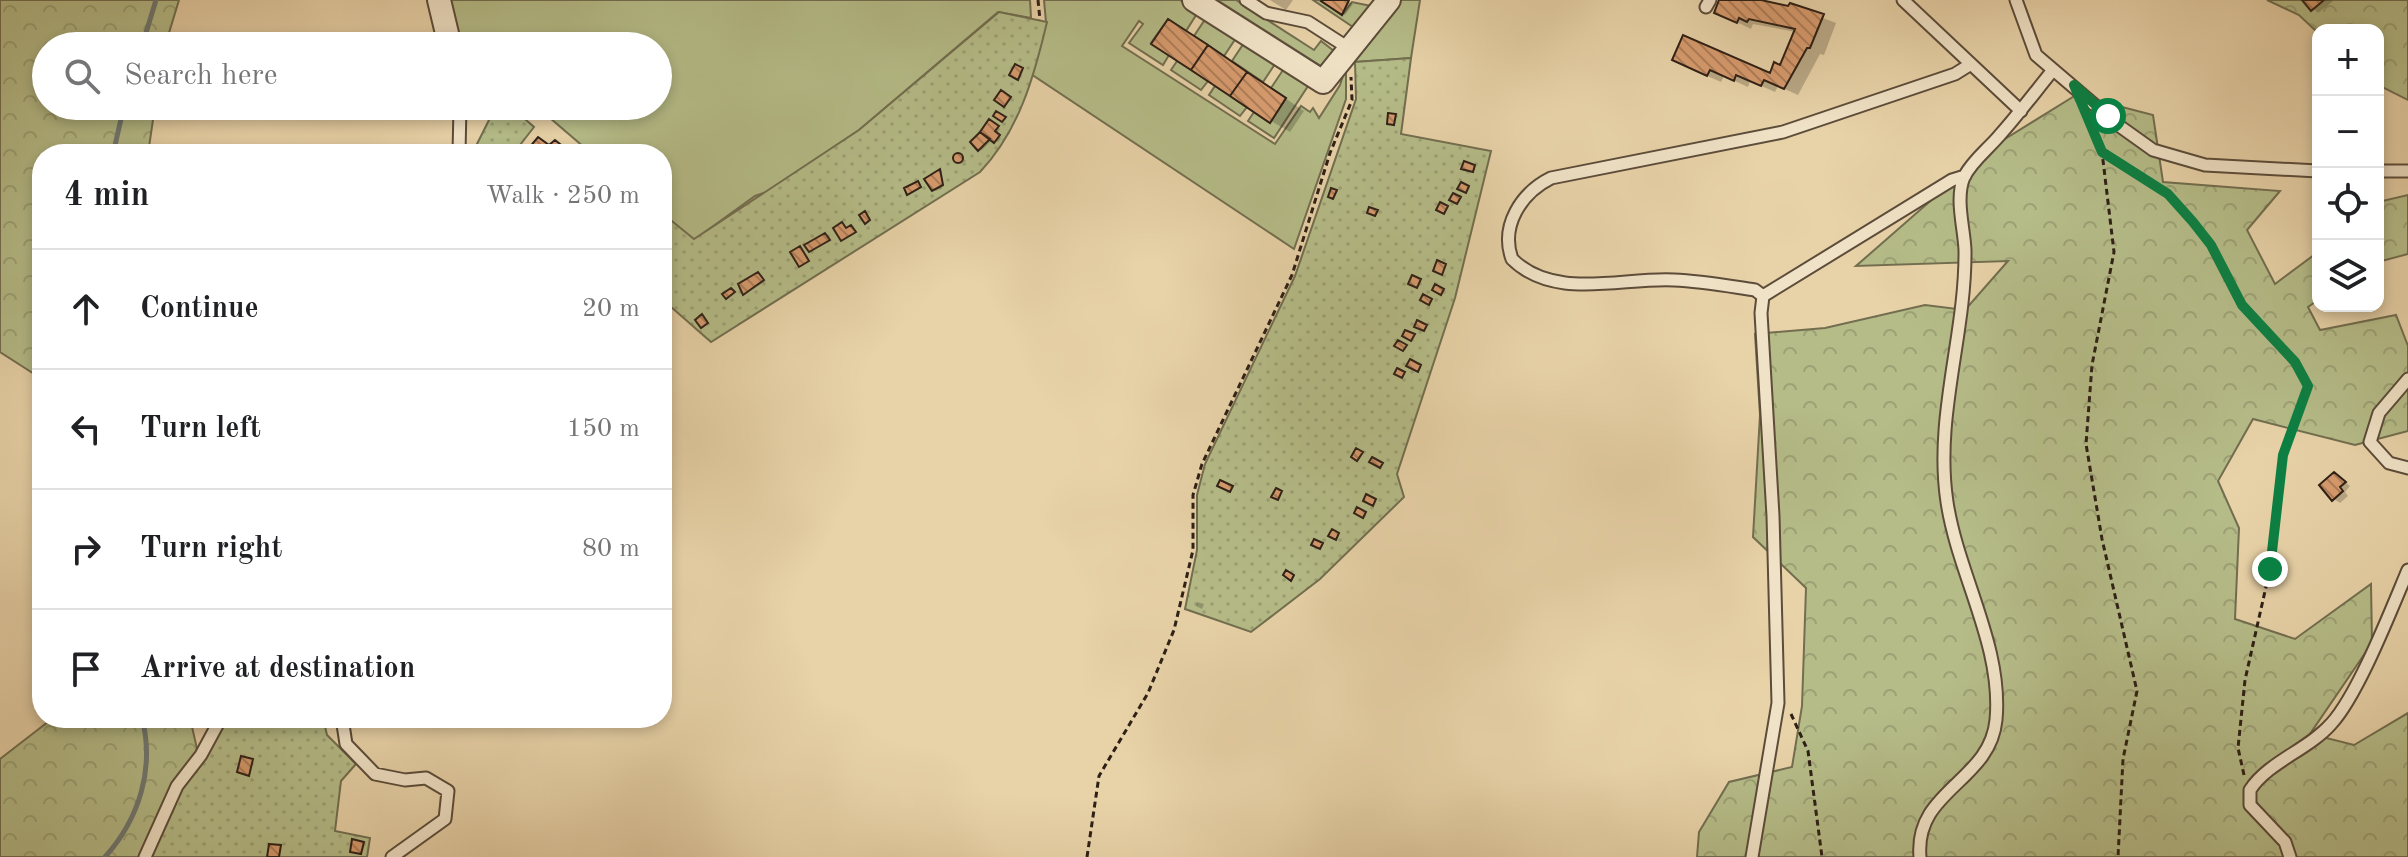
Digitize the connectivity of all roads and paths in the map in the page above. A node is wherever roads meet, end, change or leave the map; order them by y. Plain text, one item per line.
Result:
1 (439, 0) edge
2 (1038, 0) edge
3 (1194, 0) edge
4 (1246, 0) edge
5 (1903, 0) edge
6 (2016, 0) edge
7 (1385, 1) edge
8 (1040, 20) dead end
9 (447, 32) edge
10 (1350, 49) junction
11 (1971, 64) junction
12 (2053, 70) junction
13 (2074, 85) junction
14 (2021, 111) junction
15 (460, 120) edge
16 (459, 144) edge
17 (2102, 152) junction
18 (2312, 171) edge
19 (2384, 171) edge
20 (2408, 171) edge
21 (1965, 176) junction
22 (1763, 296) junction
23 (2408, 379) edge
24 (2408, 468) edge
25 (2408, 570) edge
26 (1778, 703) junction
27 (216, 728) edge
28 (344, 728) edge
29 (2254, 785) junction
30 (145, 857) edge
31 (392, 857) edge
32 (1087, 857) edge
33 (1752, 857) edge
34 (1822, 857) edge
35 (1920, 857) edge
36 (2118, 857) edge
37 (2290, 857) edge

1 - 9 street
2 - 8 path
3 - 10 street
4 - 10 lane
5 - 11 lane
6 - 12 lane
7 - 10 street
10 - 32 path
11 - 14 lane
11 - 22 lane
12 - 13 lane
12 - 14 lane
13 - 17 path
13 - 18 lane
14 - 21 lane
15 - 16 lane
17 - 29 path
17 - 36 path
19 - 20 lane
21 - 22 lane
21 - 35 lane
22 - 26 lane
23 - 24 lane
25 - 29 lane
26 - 33 lane
26 - 34 path
27 - 30 lane
28 - 31 lane
29 - 37 lane

